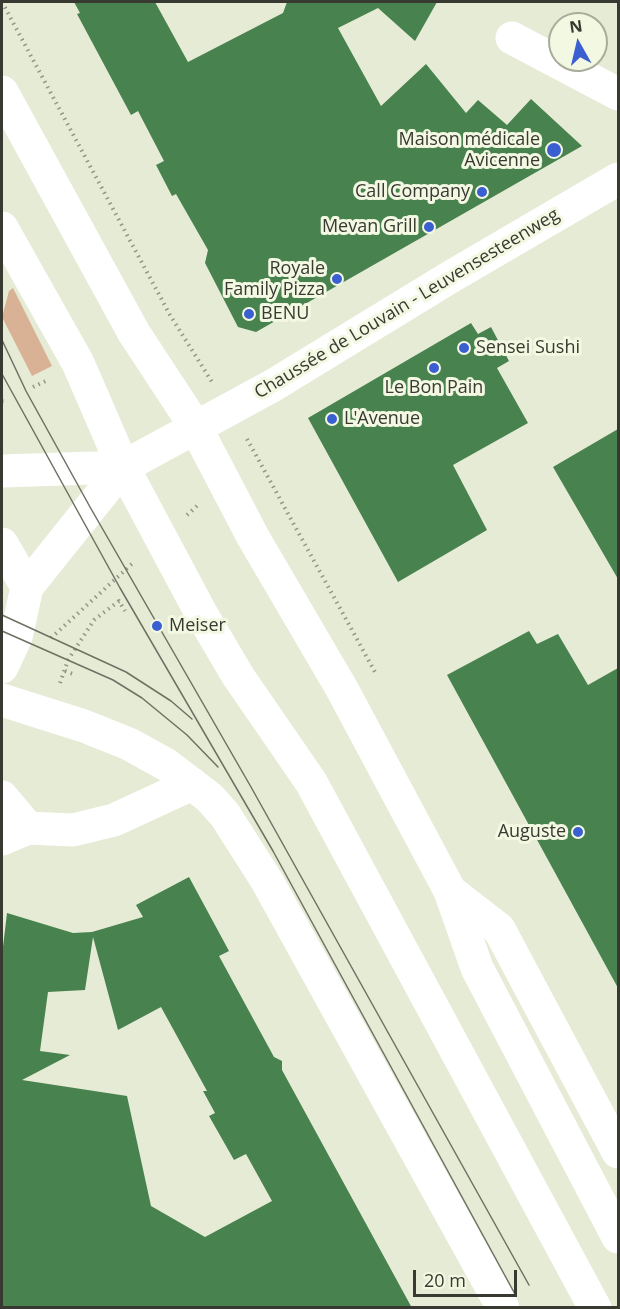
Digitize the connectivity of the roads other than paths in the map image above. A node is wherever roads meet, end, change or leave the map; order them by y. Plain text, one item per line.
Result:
1 (512, 38) dead end
2 (2, 92) edge
3 (618, 94) edge
4 (618, 179) edge
5 (2, 228) edge
6 (195, 426) junction
7 (123, 467) junction
8 (2, 471) edge
9 (2, 544) edge
10 (27, 587) junction
11 (2, 668) edge
12 (2, 700) edge
13 (192, 784) junction
14 (2, 797) edge
15 (15, 834) edge
16 (450, 891) junction
17 (618, 1152) edge
18 (618, 1237) edge
19 (503, 1308) edge
20 (595, 1308) edge

1 - 3 main road
2 - 6 main road
4 - 6 main road, Chaussée de Louvain - Leuvensesteenweg
5 - 7 main road
6 - 7 main road, Chaussée de Louvain - Leuvensesteenweg
6 - 16 main road
7 - 8 main road
7 - 10 main road
7 - 20 main road
9 - 10 main road
10 - 11 main road
12 - 13 main road
13 - 15 main road
13 - 19 main road
14 - 15 main road
16 - 17 main road
16 - 18 main road

